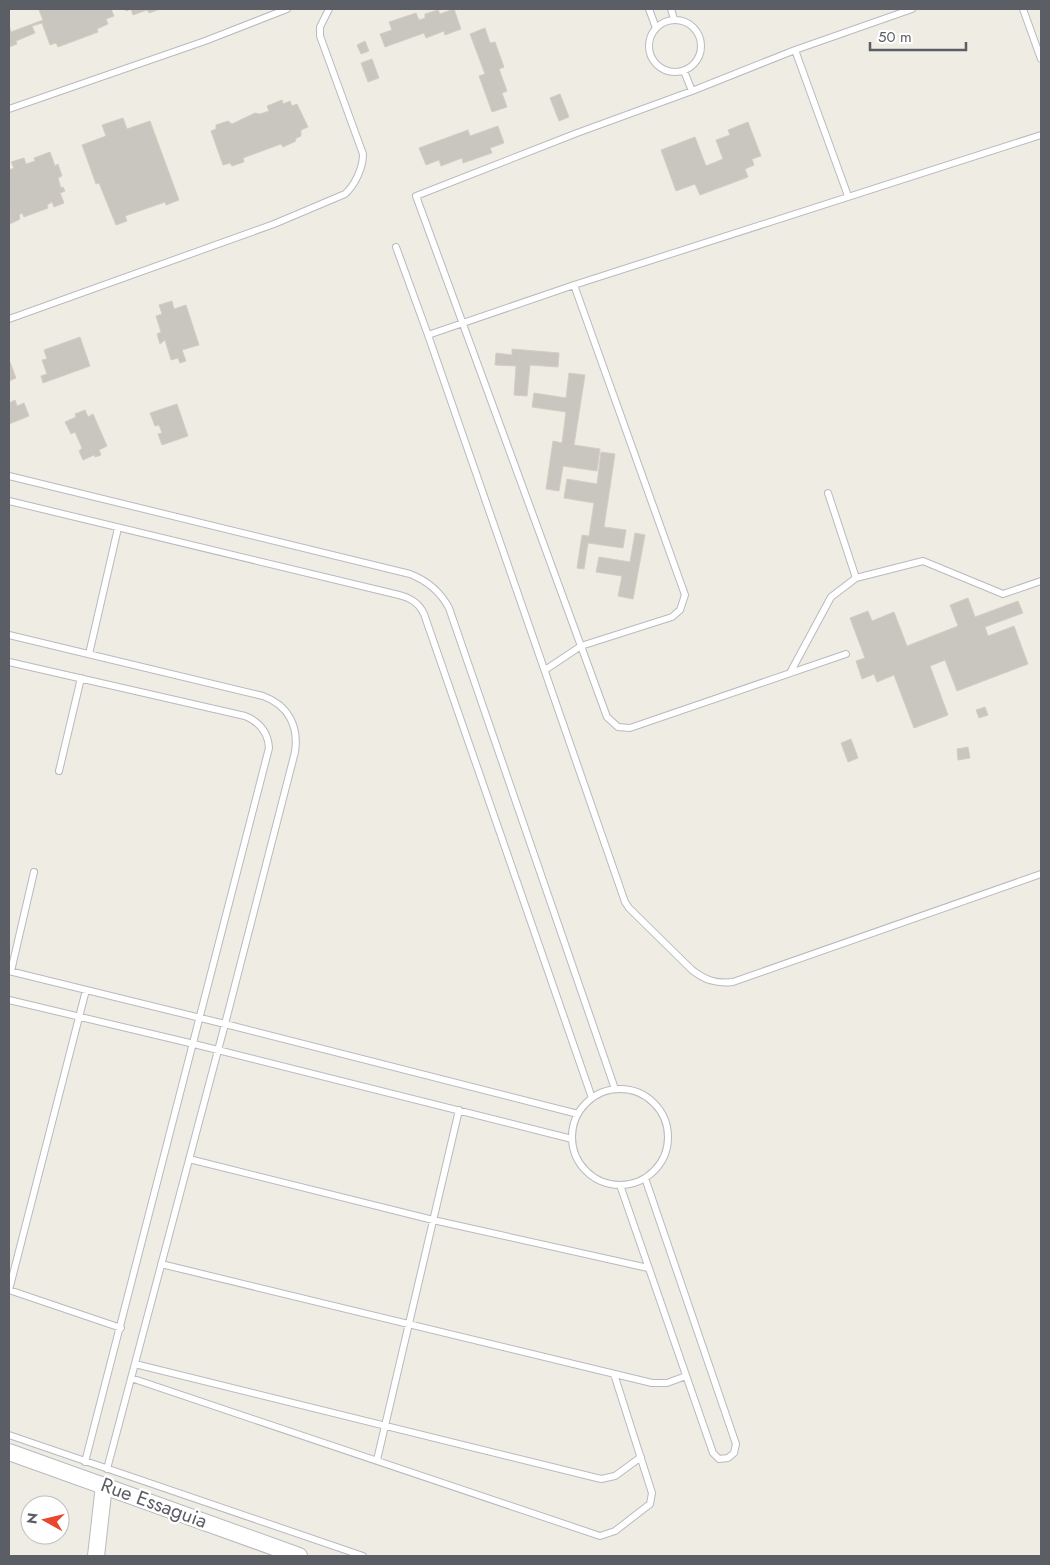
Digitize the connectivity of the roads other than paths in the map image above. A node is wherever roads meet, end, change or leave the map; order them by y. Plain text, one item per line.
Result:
1 (287, 9) edge
2 (329, 9) edge
3 (649, 9) edge
4 (670, 9) edge
5 (912, 9) edge
6 (1023, 9) edge
7 (674, 19) junction
8 (656, 28) junction
9 (795, 50) junction
10 (1041, 59) edge
11 (684, 71) junction
12 (692, 91) junction
13 (9, 109) edge
14 (1041, 135) edge
15 (848, 196) junction
16 (396, 247) dead end
17 (574, 285) junction
18 (9, 318) edge
19 (463, 323) junction
20 (428, 335) junction
21 (9, 476) edge
22 (828, 493) dead end
23 (9, 502) edge
24 (118, 528) junction
25 (856, 578) junction
26 (1041, 581) edge
27 (9, 636) edge
28 (580, 646) junction
29 (89, 654) junction
30 (846, 654) dead end
31 (9, 662) edge
32 (545, 670) junction
33 (790, 673) junction
34 (81, 678) junction
35 (59, 771) dead end
36 (34, 872) dead end
37 (1041, 874) edge
38 (10, 971) edge
39 (86, 990) junction
40 (9, 1000) edge
41 (79, 1016) junction
42 (200, 1018) junction
43 (225, 1024) junction
44 (194, 1044) junction
45 (218, 1050) junction
46 (615, 1089) junction
47 (592, 1098) junction
48 (460, 1110) junction
49 (578, 1114) junction
50 (572, 1139) junction
51 (189, 1159) junction
52 (645, 1178) junction
53 (620, 1185) junction
54 (433, 1220) junction
55 (162, 1264) junction
56 (648, 1268) junction
57 (9, 1290) edge
58 (409, 1324) junction
59 (121, 1328) junction
60 (135, 1364) junction
61 (614, 1374) junction
62 (686, 1376) junction
63 (131, 1378) junction
64 (385, 1426) junction
65 (9, 1435) edge
66 (9, 1452) edge
67 (641, 1457) junction
68 (377, 1460) junction
69 (85, 1462) junction
70 (105, 1477) junction
71 (96, 1556) edge
72 (299, 1556) edge
73 (363, 1556) edge

1 - 13 lane
2 - 18 lane
3 - 8 lane
4 - 7 lane
5 - 9 lane
6 - 10 lane
7 - 8 lane
7 - 11 lane
8 - 11 lane
9 - 12 lane
9 - 15 lane
11 - 12 lane
12 - 19 lane
14 - 15 lane
15 - 17 lane
16 - 20 lane
17 - 19 lane
17 - 28 lane
19 - 20 lane
19 - 28 lane
20 - 32 lane
21 - 46 lane
22 - 25 lane
23 - 24 lane
24 - 29 lane
24 - 47 lane
25 - 26 lane
25 - 33 lane
27 - 29 lane
28 - 32 lane
28 - 33 lane
29 - 43 lane
30 - 33 lane
31 - 34 lane
32 - 37 lane
34 - 35 lane
34 - 42 lane
36 - 38 lane
38 - 39 lane
39 - 41 lane
39 - 42 lane
40 - 41 lane
41 - 44 lane
41 - 57 lane
42 - 43 lane
42 - 44 lane
43 - 45 lane
43 - 49 lane
44 - 45 lane
44 - 59 lane
45 - 48 lane
45 - 51 lane
46 - 47 lane
46 - 52 lane
47 - 49 lane
48 - 50 lane
48 - 54 lane
49 - 50 lane
50 - 53 lane
51 - 54 lane
51 - 55 lane
52 - 53 lane
52 - 62 lane
53 - 56 lane
54 - 56 lane
54 - 58 lane
55 - 58 lane
55 - 60 lane
56 - 62 lane
57 - 59 lane
58 - 61 lane
58 - 64 lane
59 - 69 lane
60 - 63 lane
60 - 64 lane
61 - 62 lane
61 - 67 lane
63 - 68 lane
63 - 70 lane
64 - 67 lane
64 - 68 lane
65 - 69 lane
66 - 70 street, Rue Essaguia
67 - 68 lane
69 - 70 lane
70 - 71 street
70 - 72 street, Rue Essaguia
70 - 73 lane

